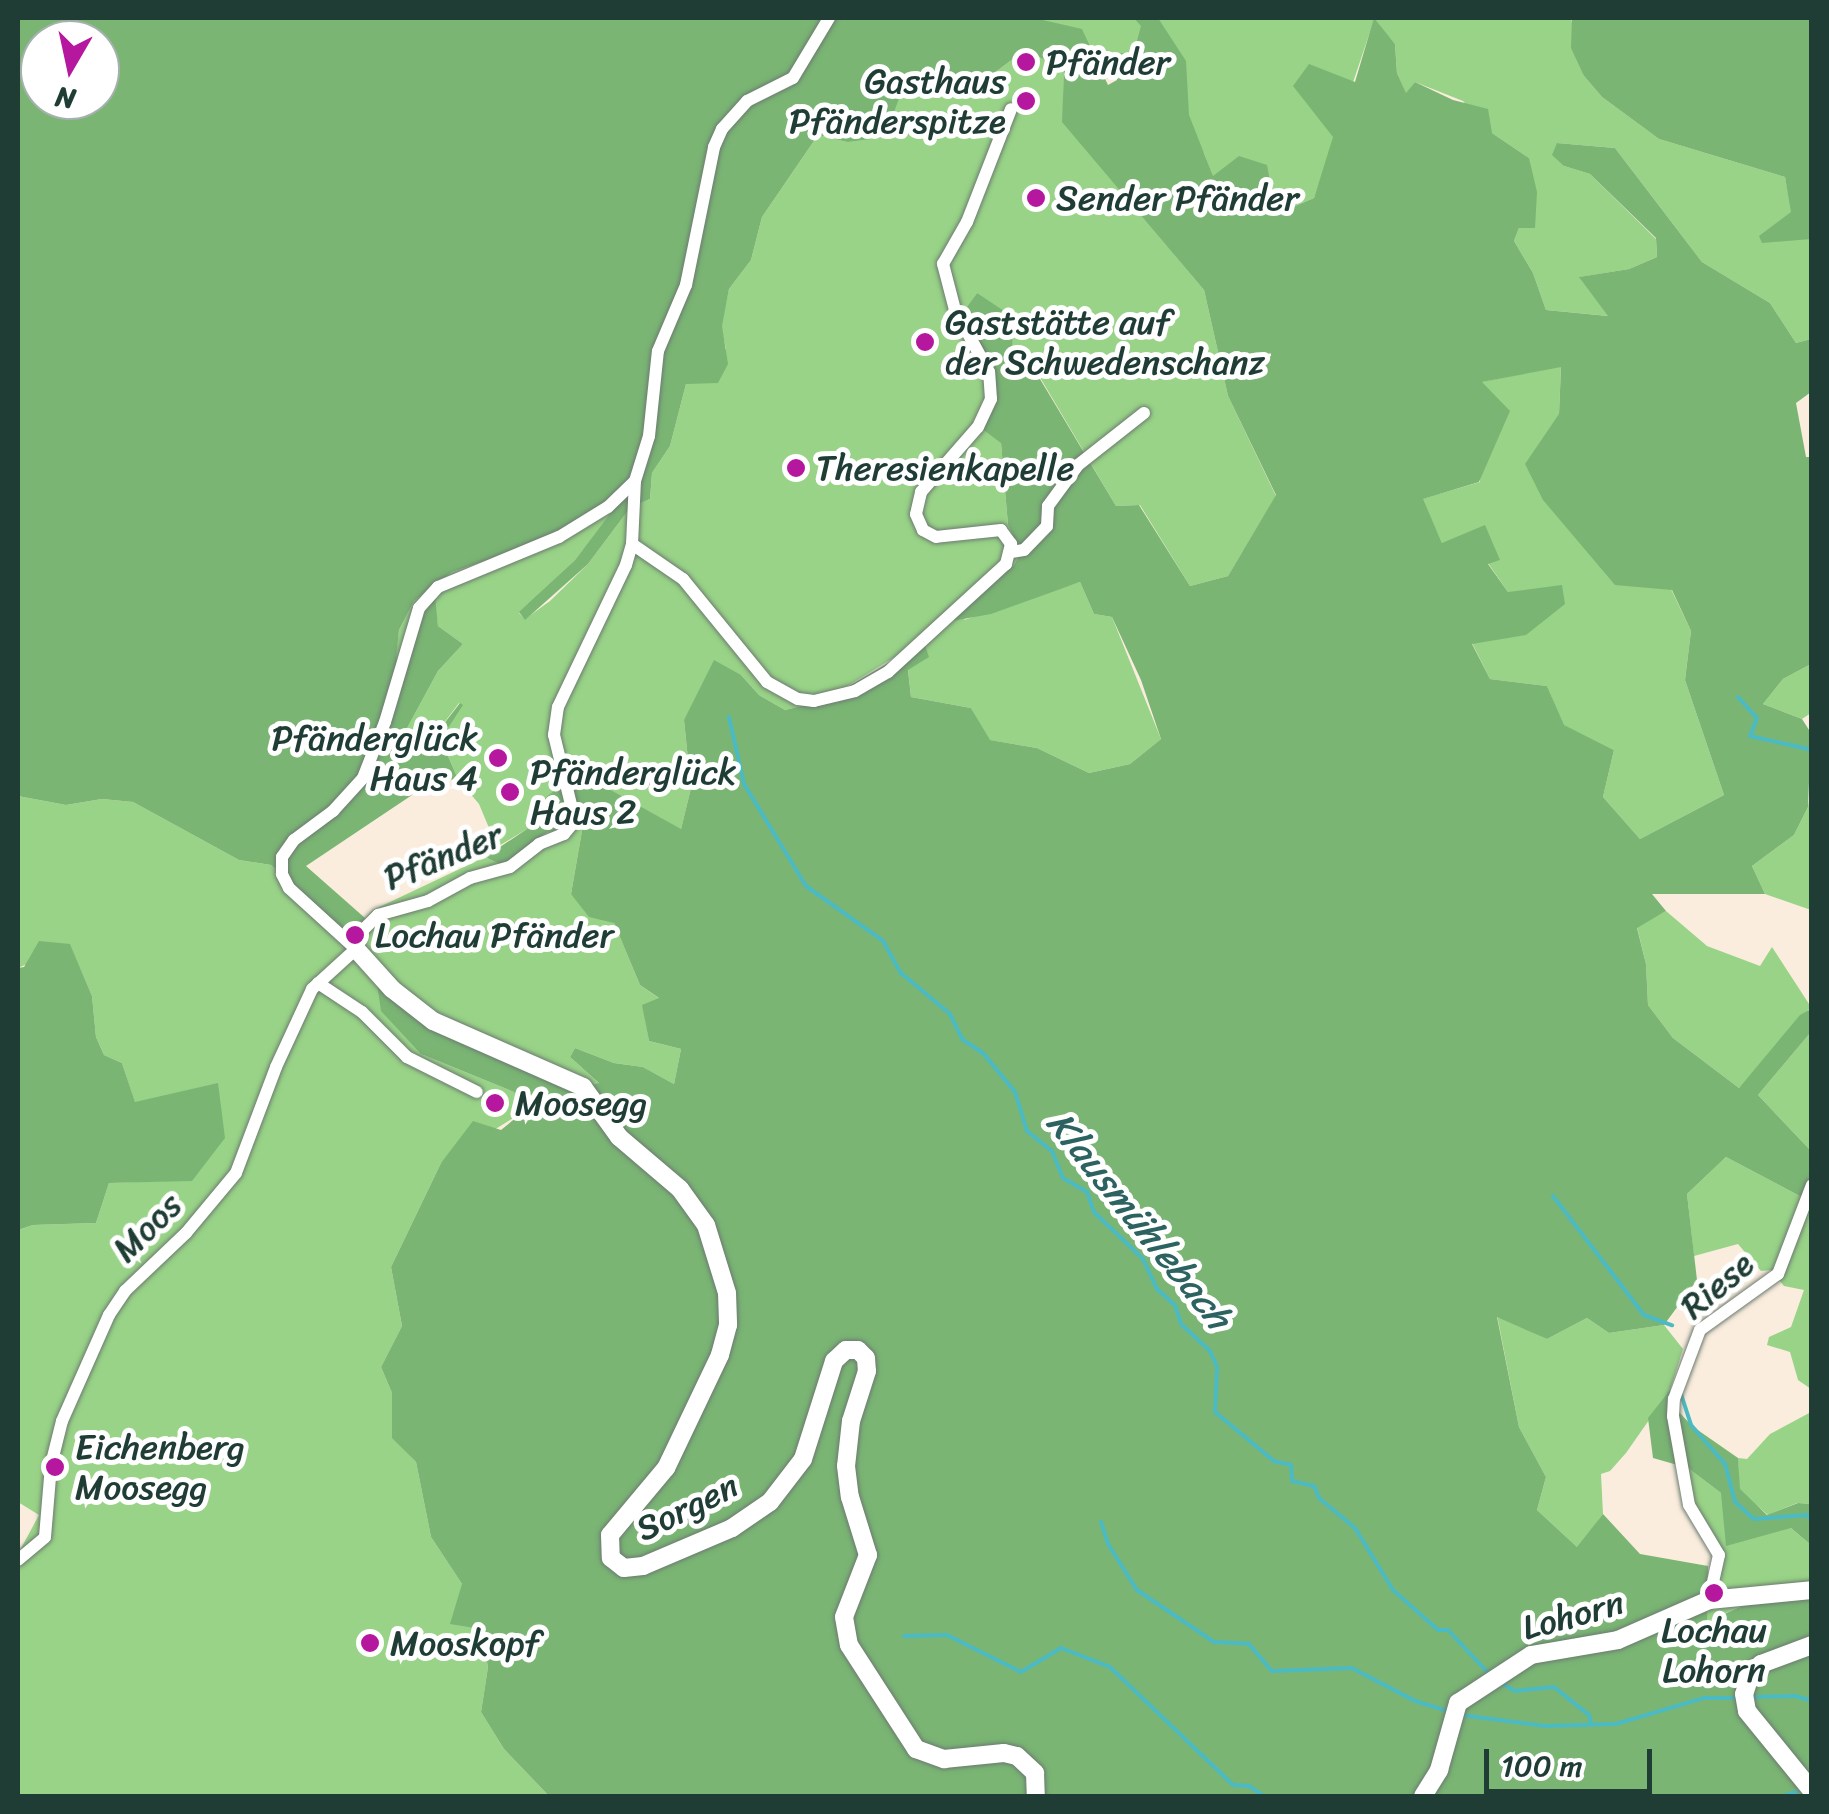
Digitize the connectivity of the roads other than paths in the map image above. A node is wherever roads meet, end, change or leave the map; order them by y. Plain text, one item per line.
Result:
1 (829, 18) edge
2 (1012, 109) dead end
3 (1144, 413) dead end
4 (635, 481) junction
5 (632, 544) junction
6 (1011, 552) junction
7 (356, 949) junction
8 (318, 983) junction
9 (477, 1092) dead end
10 (1812, 1185) edge
11 (18, 1560) edge
12 (1812, 1590) edge
13 (1710, 1600) junction
14 (1812, 1646) edge
15 (1812, 1792) edge
16 (1036, 1796) edge
17 (1424, 1796) edge

1 - 4 street, Pfänder
2 - 6 street
3 - 6 street
4 - 5 street, Pfänder
4 - 7 street
5 - 6 street
5 - 7 street, Pfänder
7 - 8 street, Moos
7 - 16 street, Sorgen
8 - 9 street
8 - 11 street, Moos
10 - 13 street, Riese
12 - 13 street, Lohorn
13 - 17 street, Lohorn
14 - 15 street

